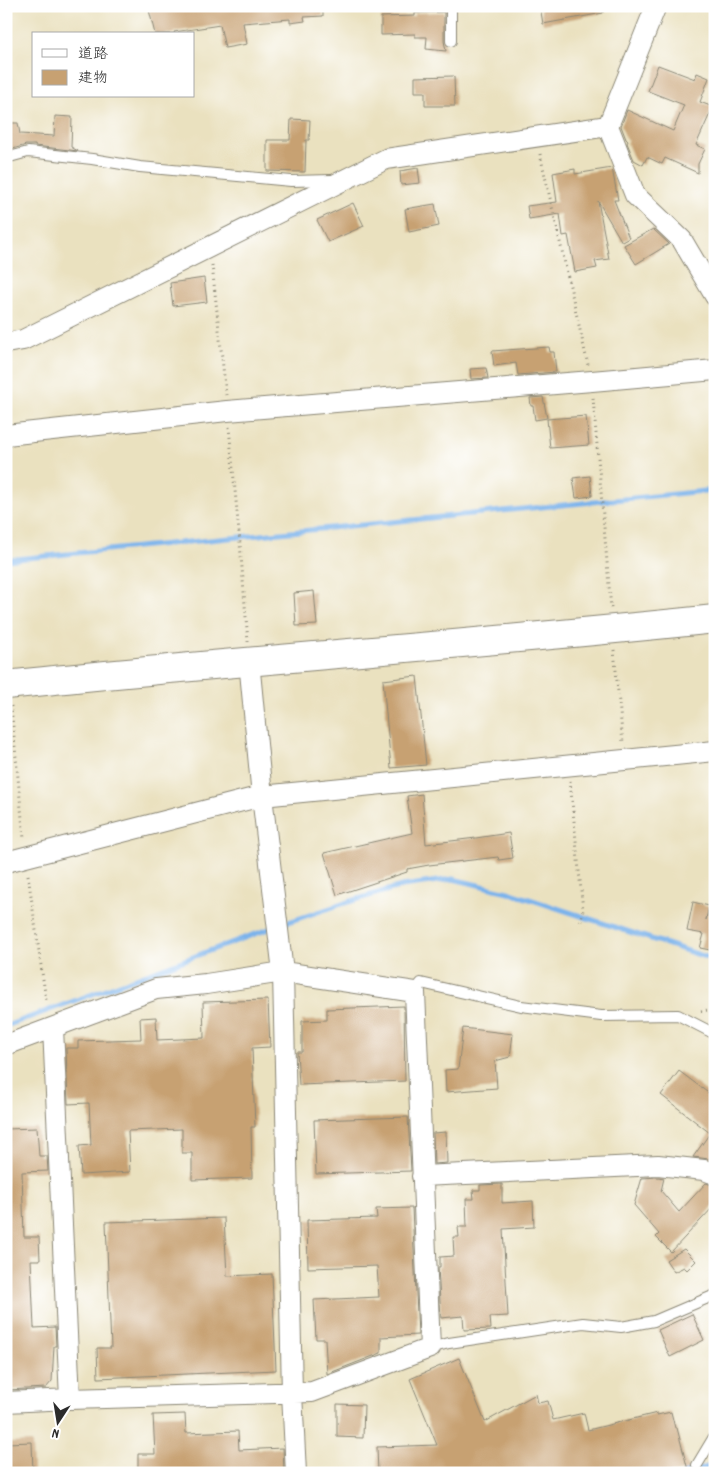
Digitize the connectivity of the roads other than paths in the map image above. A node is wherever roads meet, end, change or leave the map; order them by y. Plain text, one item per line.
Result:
1 (451, 6) edge
2 (656, 6) edge
3 (452, 41) dead end
4 (608, 126) junction
5 (6, 158) edge
6 (344, 180) junction
7 (715, 296) edge
8 (6, 343) edge
9 (715, 370) edge
10 (6, 435) edge
11 (715, 619) edge
12 (249, 661) junction
13 (8, 685) edge
14 (715, 751) edge
15 (262, 796) junction
16 (6, 862) edge
17 (283, 972) junction
18 (415, 992) junction
19 (53, 1028) junction
20 (715, 1034) edge
21 (6, 1045) edge
22 (715, 1174) edge
23 (422, 1176) junction
24 (715, 1295) edge
25 (430, 1348) junction
26 (292, 1393) junction
27 (70, 1399) junction
28 (6, 1402) edge
29 (715, 1435) edge
30 (697, 1465) dead end
31 (296, 1473) edge

1 - 3 lane
2 - 4 street
4 - 6 street
4 - 7 street
5 - 6 lane
6 - 8 street
9 - 10 street
11 - 12 street
12 - 13 street
12 - 15 street
14 - 15 street
15 - 16 street
15 - 17 street
17 - 18 street
17 - 19 street
17 - 26 street
18 - 20 lane
18 - 23 street
19 - 21 street
19 - 27 street
22 - 23 street
23 - 25 street
24 - 25 lane
25 - 26 street
26 - 27 street
26 - 31 street
27 - 28 street
29 - 30 lane

